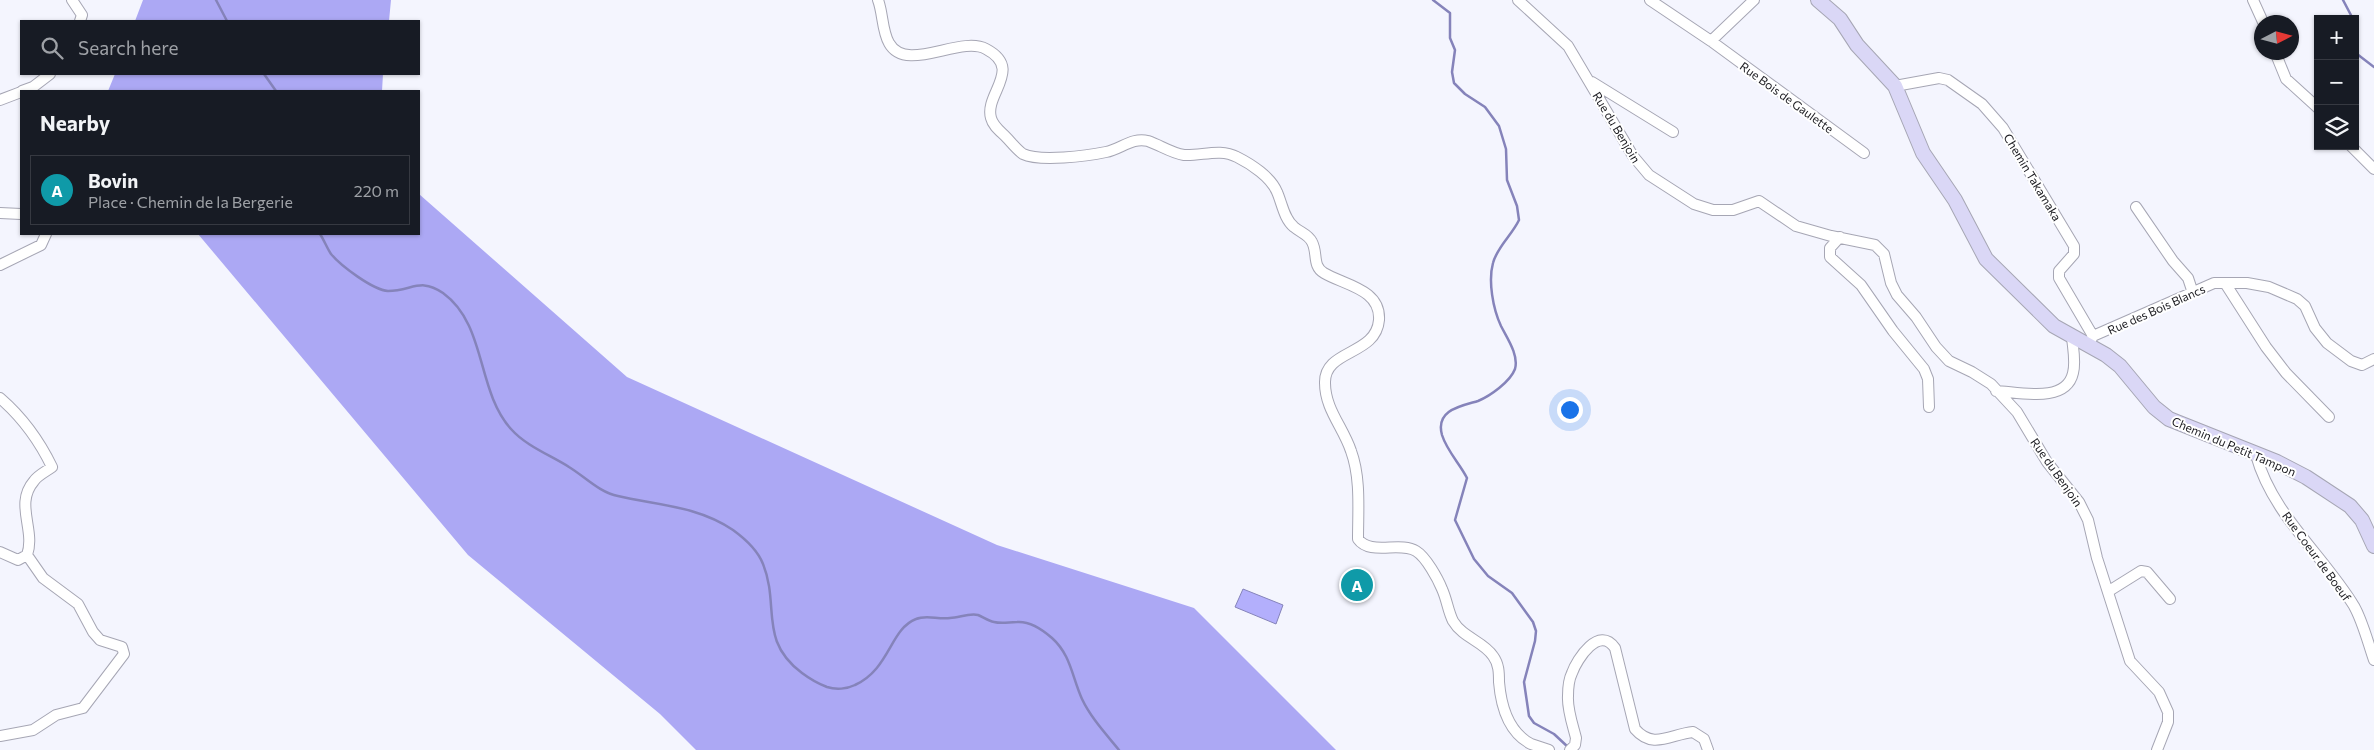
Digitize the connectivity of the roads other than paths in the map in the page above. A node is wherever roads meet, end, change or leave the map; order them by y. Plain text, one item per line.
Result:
1 (72, 0) edge
2 (878, 0) edge
3 (1518, 0) edge
4 (1650, 0) edge
5 (1754, 0) edge
6 (1818, 0) edge
7 (2253, 0) edge
8 (2259, 15) edge
9 (80, 20) edge
10 (1711, 41) junction
11 (2278, 60) edge
12 (49, 75) edge
13 (1591, 81) junction
14 (1895, 86) junction
15 (25, 90) edge
16 (20, 92) edge
17 (0, 100) edge
18 (2315, 105) edge
19 (1672, 132) dead end
20 (2355, 150) edge
21 (1864, 153) dead end
22 (2374, 169) edge
23 (2136, 208) dead end
24 (0, 213) edge
25 (20, 214) edge
26 (46, 235) edge
27 (1840, 237) junction
28 (3, 261) edge
29 (2225, 282) junction
30 (2193, 293) junction
31 (2072, 337) junction
32 (2091, 341) junction
33 (2374, 360) edge
34 (1996, 391) junction
35 (0, 398) edge
36 (1929, 407) dead end
37 (2329, 417) dead end
38 (2256, 455) junction
39 (2374, 546) edge
40 (0, 552) edge
41 (27, 555) junction
42 (2109, 591) junction
43 (2170, 599) dead end
44 (2374, 660) edge
45 (0, 736) edge
46 (1549, 750) edge
47 (1570, 750) edge
48 (1708, 750) edge
49 (2157, 750) edge

1 - 9 street
2 - 46 street
3 - 13 street, Rue du Benjoin
4 - 10 street, Rue Bois de Gaulette
5 - 10 street
6 - 14 street, Chemin du Petit Tampon
7 - 8 street
10 - 21 street, Rue Bois de Gaulette
11 - 18 street
12 - 15 street
13 - 19 street, Rue du Benjoin
13 - 27 street, Rue du Benjoin
14 - 31 street, Chemin du Petit Tampon
14 - 32 street, Chemin Takamaka
16 - 17 street
20 - 22 street
23 - 30 street
24 - 25 street
26 - 28 street
27 - 34 street, Rue du Benjoin
27 - 36 street
29 - 30 street, Rue des Bois Blancs
29 - 33 street, Rue des Bois Blancs
29 - 37 street
30 - 32 street, Rue des Bois Blancs
31 - 32 street, Chemin du Petit Tampon
31 - 34 street
32 - 38 street, Chemin du Petit Tampon
34 - 42 street, Rue du Benjoin
35 - 41 street
38 - 39 street, Chemin du Petit Tampon
38 - 44 street, Rue Coeur de Boeuf
40 - 41 street
41 - 45 street
42 - 43 street
42 - 49 street, Rue du Benjoin
47 - 48 street

